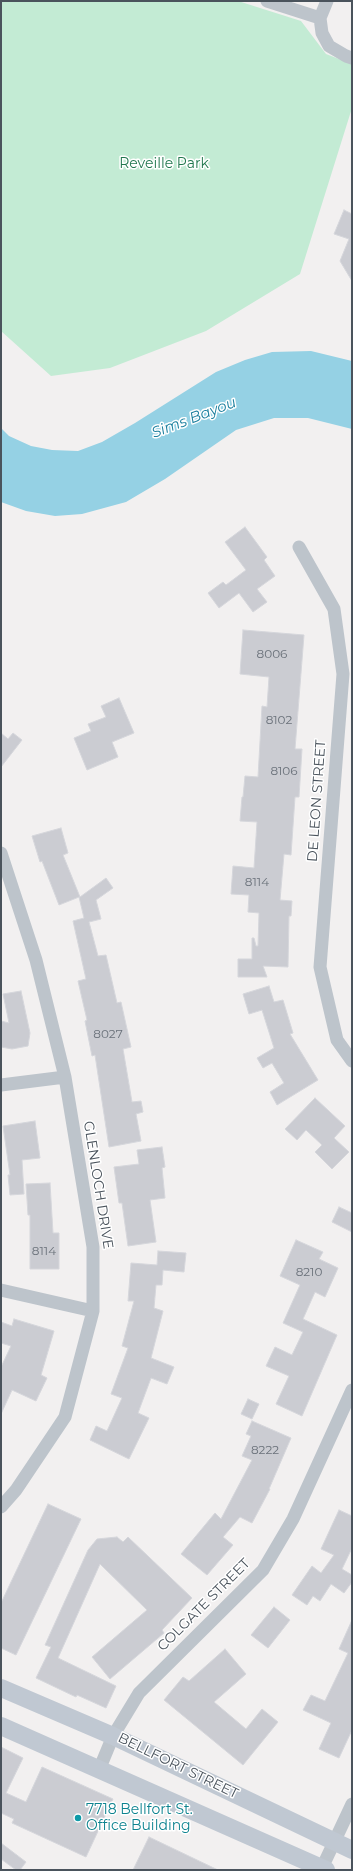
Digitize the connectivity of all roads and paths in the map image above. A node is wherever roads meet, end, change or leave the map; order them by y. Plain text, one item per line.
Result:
1 (267, 1) edge
2 (327, 1) edge
3 (320, 18) junction
4 (352, 58) edge
5 (299, 548) dead end
6 (347, 675) edge
7 (1, 853) edge
8 (352, 1061) edge
9 (65, 1077) junction
10 (1, 1085) edge
11 (1, 1290) edge
12 (93, 1311) junction
13 (352, 1390) edge
14 (1, 1508) edge
15 (1, 1688) edge
16 (1, 1726) edge
17 (113, 1736) junction
18 (99, 1770) junction
19 (352, 1804) edge
20 (334, 1841) junction
21 (352, 1850) edge
22 (323, 1869) edge

1 - 3 street
2 - 3 street
3 - 4 street
5 - 6 street, DE LEON STREET
6 - 8 street, DE LEON STREET
7 - 9 street, GLENLOCH DRIVE
9 - 10 street
9 - 12 street, GLENLOCH DRIVE
11 - 12 street
12 - 14 street, GLENLOCH DRIVE
13 - 17 street, COLGATE STREET
15 - 17 main road, BELLFORT STREET
16 - 18 main road
17 - 18 street, COLGATE STREET
17 - 20 main road, BELLFORT STREET
18 - 22 main road
19 - 20 street
20 - 21 main road, BELLFORT STREET
20 - 22 street

